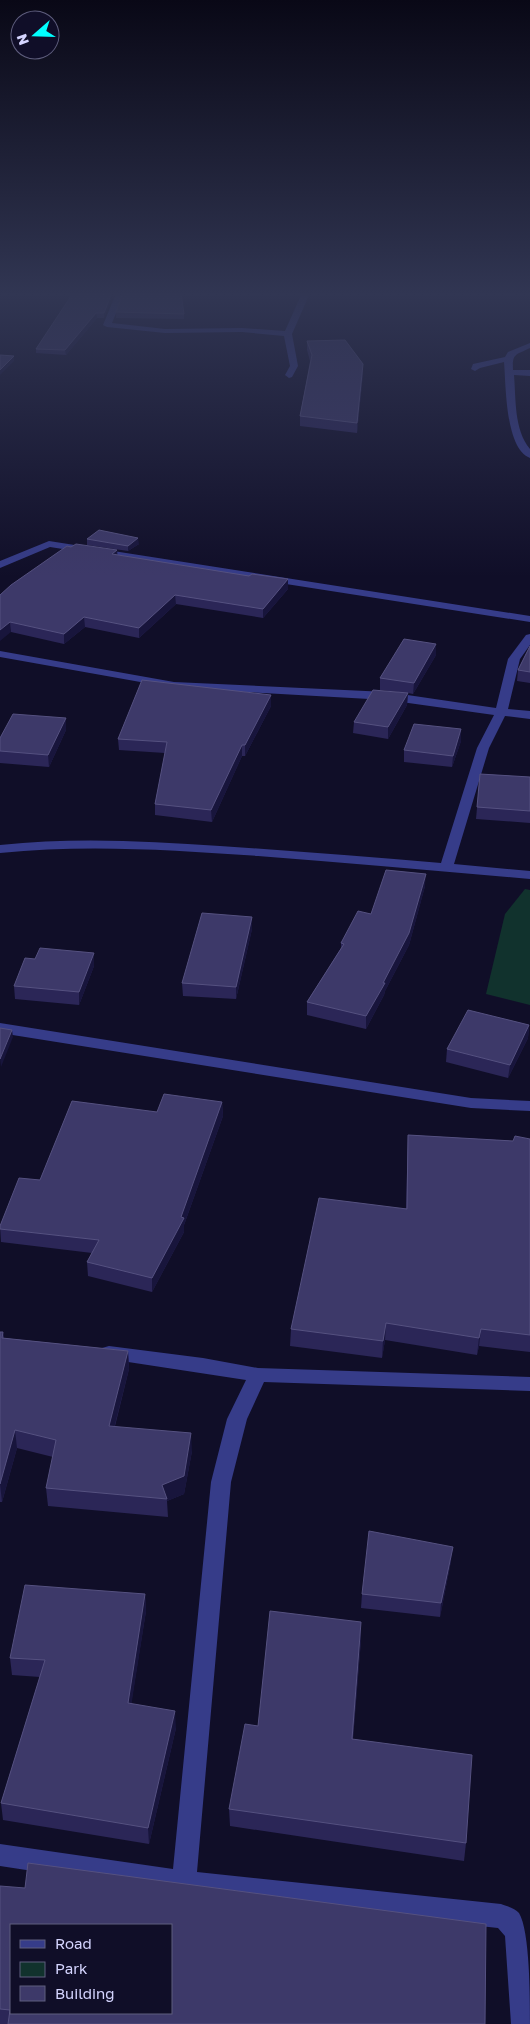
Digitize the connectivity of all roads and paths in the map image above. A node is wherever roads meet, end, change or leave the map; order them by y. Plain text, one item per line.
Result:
1 (510, 387) edge
2 (530, 455) edge
3 (0, 565) edge
4 (530, 619) edge
5 (530, 637) edge
6 (0, 654) edge
7 (501, 712) junction
8 (530, 715) edge
9 (0, 849) edge
10 (446, 867) junction
11 (530, 875) edge
12 (0, 1028) edge
13 (530, 1106) edge
14 (90, 1351) edge
15 (258, 1375) junction
16 (530, 1384) edge
17 (0, 1855) edge
18 (184, 1882) junction
19 (524, 2024) edge

1 - 2 street
3 - 4 street
5 - 7 street
6 - 7 street
7 - 8 street
7 - 10 street
9 - 10 street
10 - 11 street
12 - 13 street
14 - 15 street
15 - 16 street
15 - 18 street
17 - 18 street
18 - 19 street

